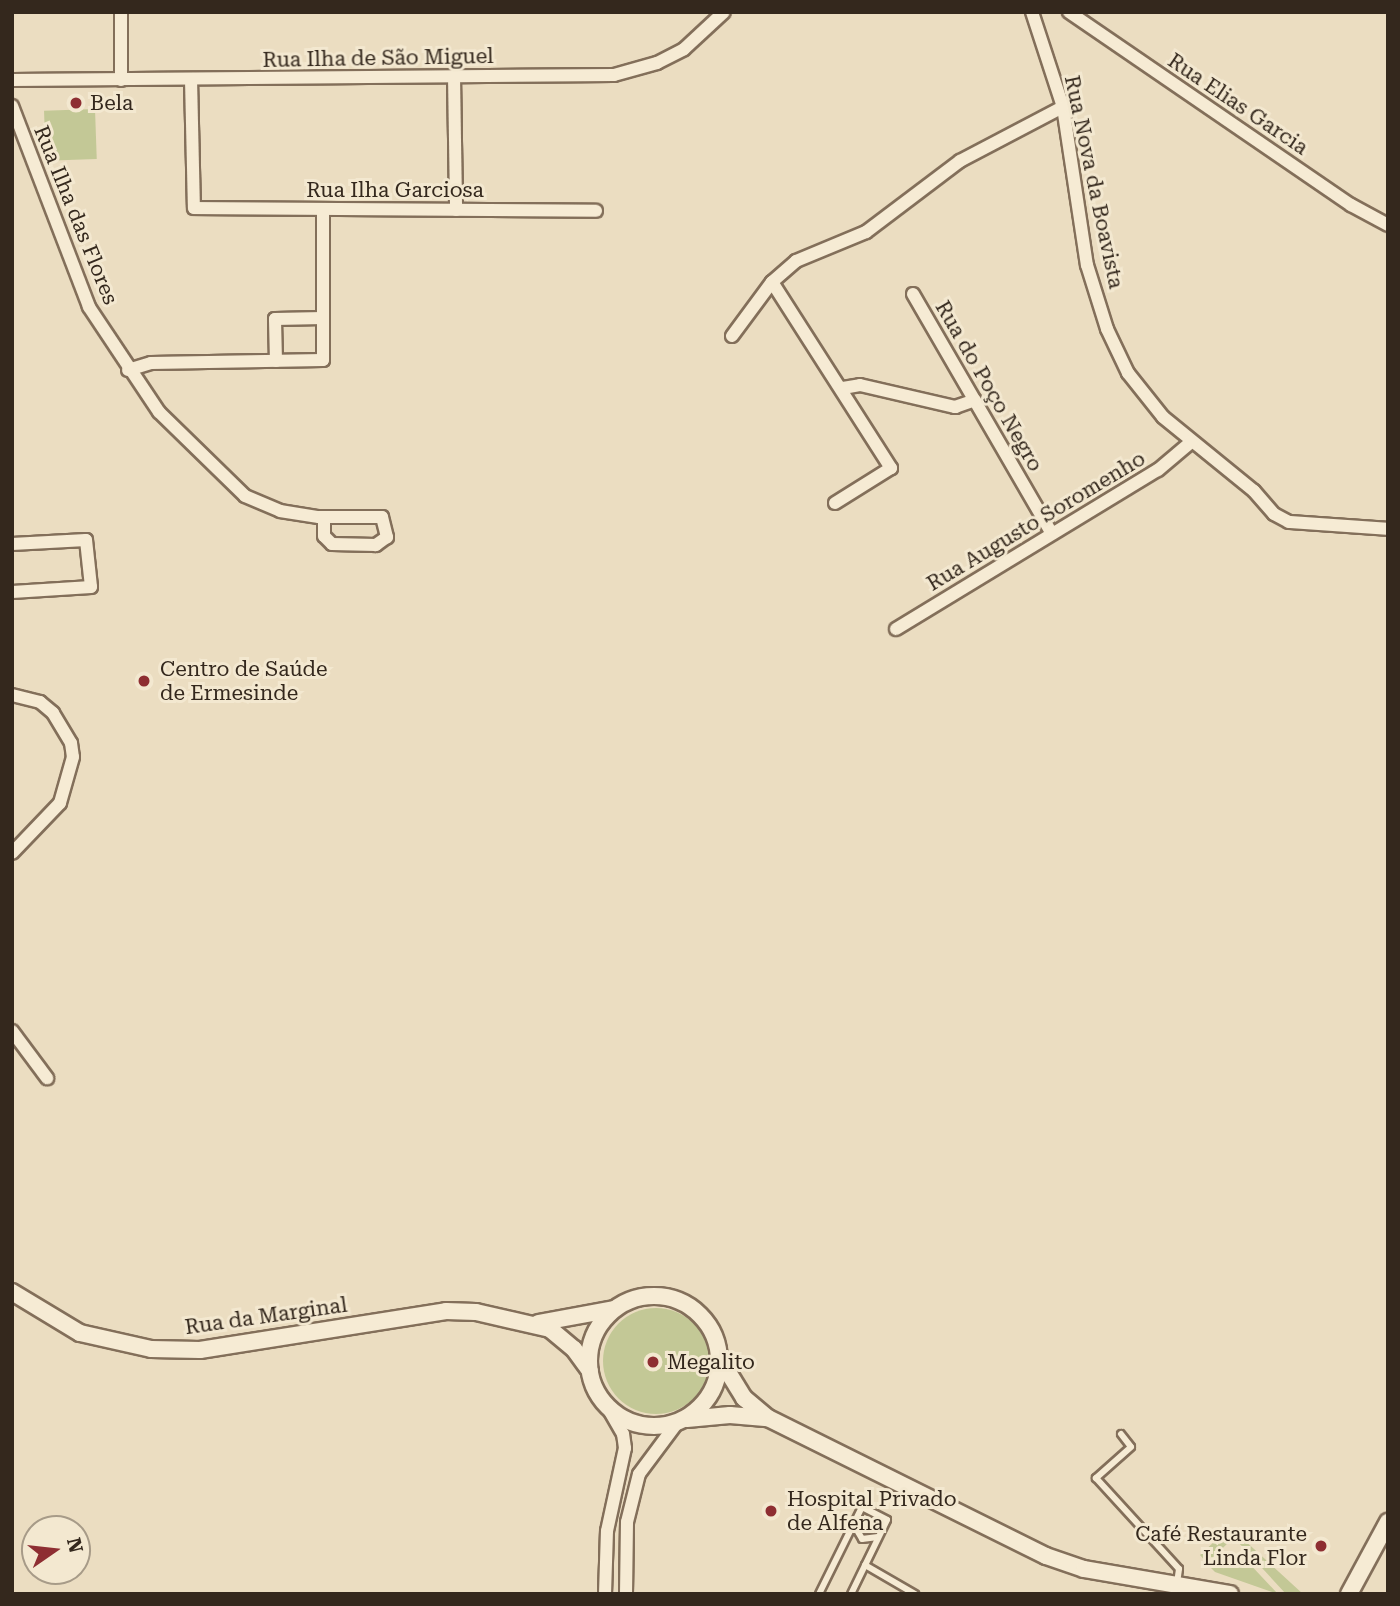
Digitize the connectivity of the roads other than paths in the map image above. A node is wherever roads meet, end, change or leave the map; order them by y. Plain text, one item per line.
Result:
1 (121, 12) edge
2 (724, 12) edge
3 (1032, 12) edge
4 (1069, 12) edge
5 (454, 76) junction
6 (191, 79) junction
7 (12, 80) edge
8 (121, 80) junction
9 (12, 106) edge
10 (1063, 107) junction
11 (323, 209) junction
12 (456, 210) junction
13 (596, 211) dead end
14 (1388, 225) edge
15 (772, 282) junction
16 (912, 294) dead end
17 (323, 318) junction
18 (733, 337) dead end
19 (276, 361) junction
20 (128, 370) junction
21 (843, 388) junction
22 (975, 400) junction
23 (1191, 442) junction
24 (835, 503) dead end
25 (324, 517) junction
26 (1388, 529) edge
27 (1052, 534) junction
28 (12, 544) edge
29 (12, 592) edge
30 (897, 629) dead end
31 (12, 695) edge
32 (12, 853) edge
33 (12, 1031) edge
34 (47, 1078) dead end
35 (12, 1292) edge
36 (614, 1309) junction
37 (537, 1323) junction
38 (720, 1359) junction
39 (590, 1371) junction
40 (606, 1405) junction
41 (768, 1418) junction
42 (681, 1421) junction
43 (1121, 1434) dead end
44 (1388, 1522) edge
45 (854, 1523) junction
46 (880, 1535) junction
47 (865, 1565) junction
48 (1177, 1583) junction
49 (606, 1594) edge
50 (625, 1594) edge
51 (819, 1594) edge
52 (851, 1594) edge
53 (915, 1594) edge
54 (1230, 1594) edge
55 (1349, 1594) edge

1 - 8 street
2 - 5 street, Rua Ilha de São Miguel
3 - 10 street, Rua Nova da Boavista
4 - 14 street, Rua Elias Garcia
5 - 6 street, Rua Ilha de São Miguel
5 - 12 street
6 - 8 street, Rua Ilha de São Miguel
6 - 11 street, Rua Ilha Garciosa
7 - 8 street, Rua Ilha de São Miguel
9 - 20 street, Rua Ilha das Flores
10 - 15 street
10 - 23 street, Rua Nova da Boavista
11 - 12 street, Rua Ilha Garciosa
11 - 17 street
12 - 13 street, Rua Ilha Garciosa
15 - 18 street
15 - 21 street
16 - 22 street, Rua do Poço Negro
17 - 19 street
17 - 19 street
19 - 20 street
20 - 25 street, Rua Ilha das Flores
21 - 22 street
21 - 24 street
22 - 27 street, Rua do Poço Negro
23 - 26 street, Rua Nova da Boavista
23 - 27 street, Rua Augusto Soromenho
25 - 25 street, Rua Ilha das Flores
27 - 30 street, Rua Augusto Soromenho
28 - 29 street
31 - 32 street
33 - 34 street
35 - 37 street, Rua da Marginal
36 - 37 street, Rua da Marginal
36 - 38 street
36 - 39 street
37 - 39 street, Rua da Marginal
38 - 41 street
38 - 42 street
39 - 40 street
40 - 42 street
40 - 49 street
41 - 42 street
41 - 48 street
42 - 50 street
43 - 48 lane
44 - 55 street
45 - 46 lane
45 - 46 lane
45 - 51 lane
46 - 47 lane
47 - 52 lane
47 - 53 lane
48 - 54 street

